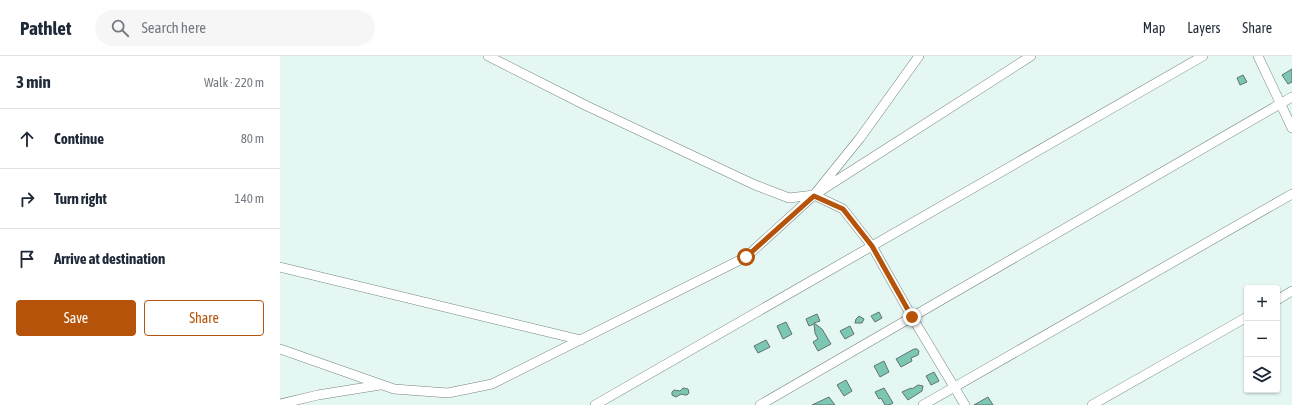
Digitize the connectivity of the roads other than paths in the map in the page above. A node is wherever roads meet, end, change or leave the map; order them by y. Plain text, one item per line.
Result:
1 (488, 56) edge
2 (919, 56) edge
3 (1031, 56) edge
4 (1203, 56) edge
5 (1258, 56) edge
6 (1292, 97) edge
7 (1281, 103) junction
8 (1292, 128) edge
9 (1292, 194) edge
10 (814, 196) junction
11 (872, 246) junction
12 (280, 267) edge
13 (1292, 291) edge
14 (1280, 298) edge
15 (912, 317) junction
16 (1244, 319) edge
17 (581, 340) junction
18 (280, 350) edge
19 (381, 385) junction
20 (954, 387) junction
21 (280, 404) edge
22 (595, 405) edge
23 (760, 405) edge
24 (923, 405) edge
25 (965, 405) edge
26 (1092, 405) edge

1 - 10 street
2 - 10 street
3 - 10 street
4 - 11 street
5 - 7 street
6 - 7 street
7 - 8 street
7 - 15 street
9 - 20 street
10 - 11 street
10 - 17 street
11 - 15 street
11 - 22 street
12 - 17 street
13 - 14 street
15 - 20 street
15 - 23 street
16 - 26 street
17 - 19 street
18 - 19 street
19 - 21 street
20 - 24 street
20 - 25 street

